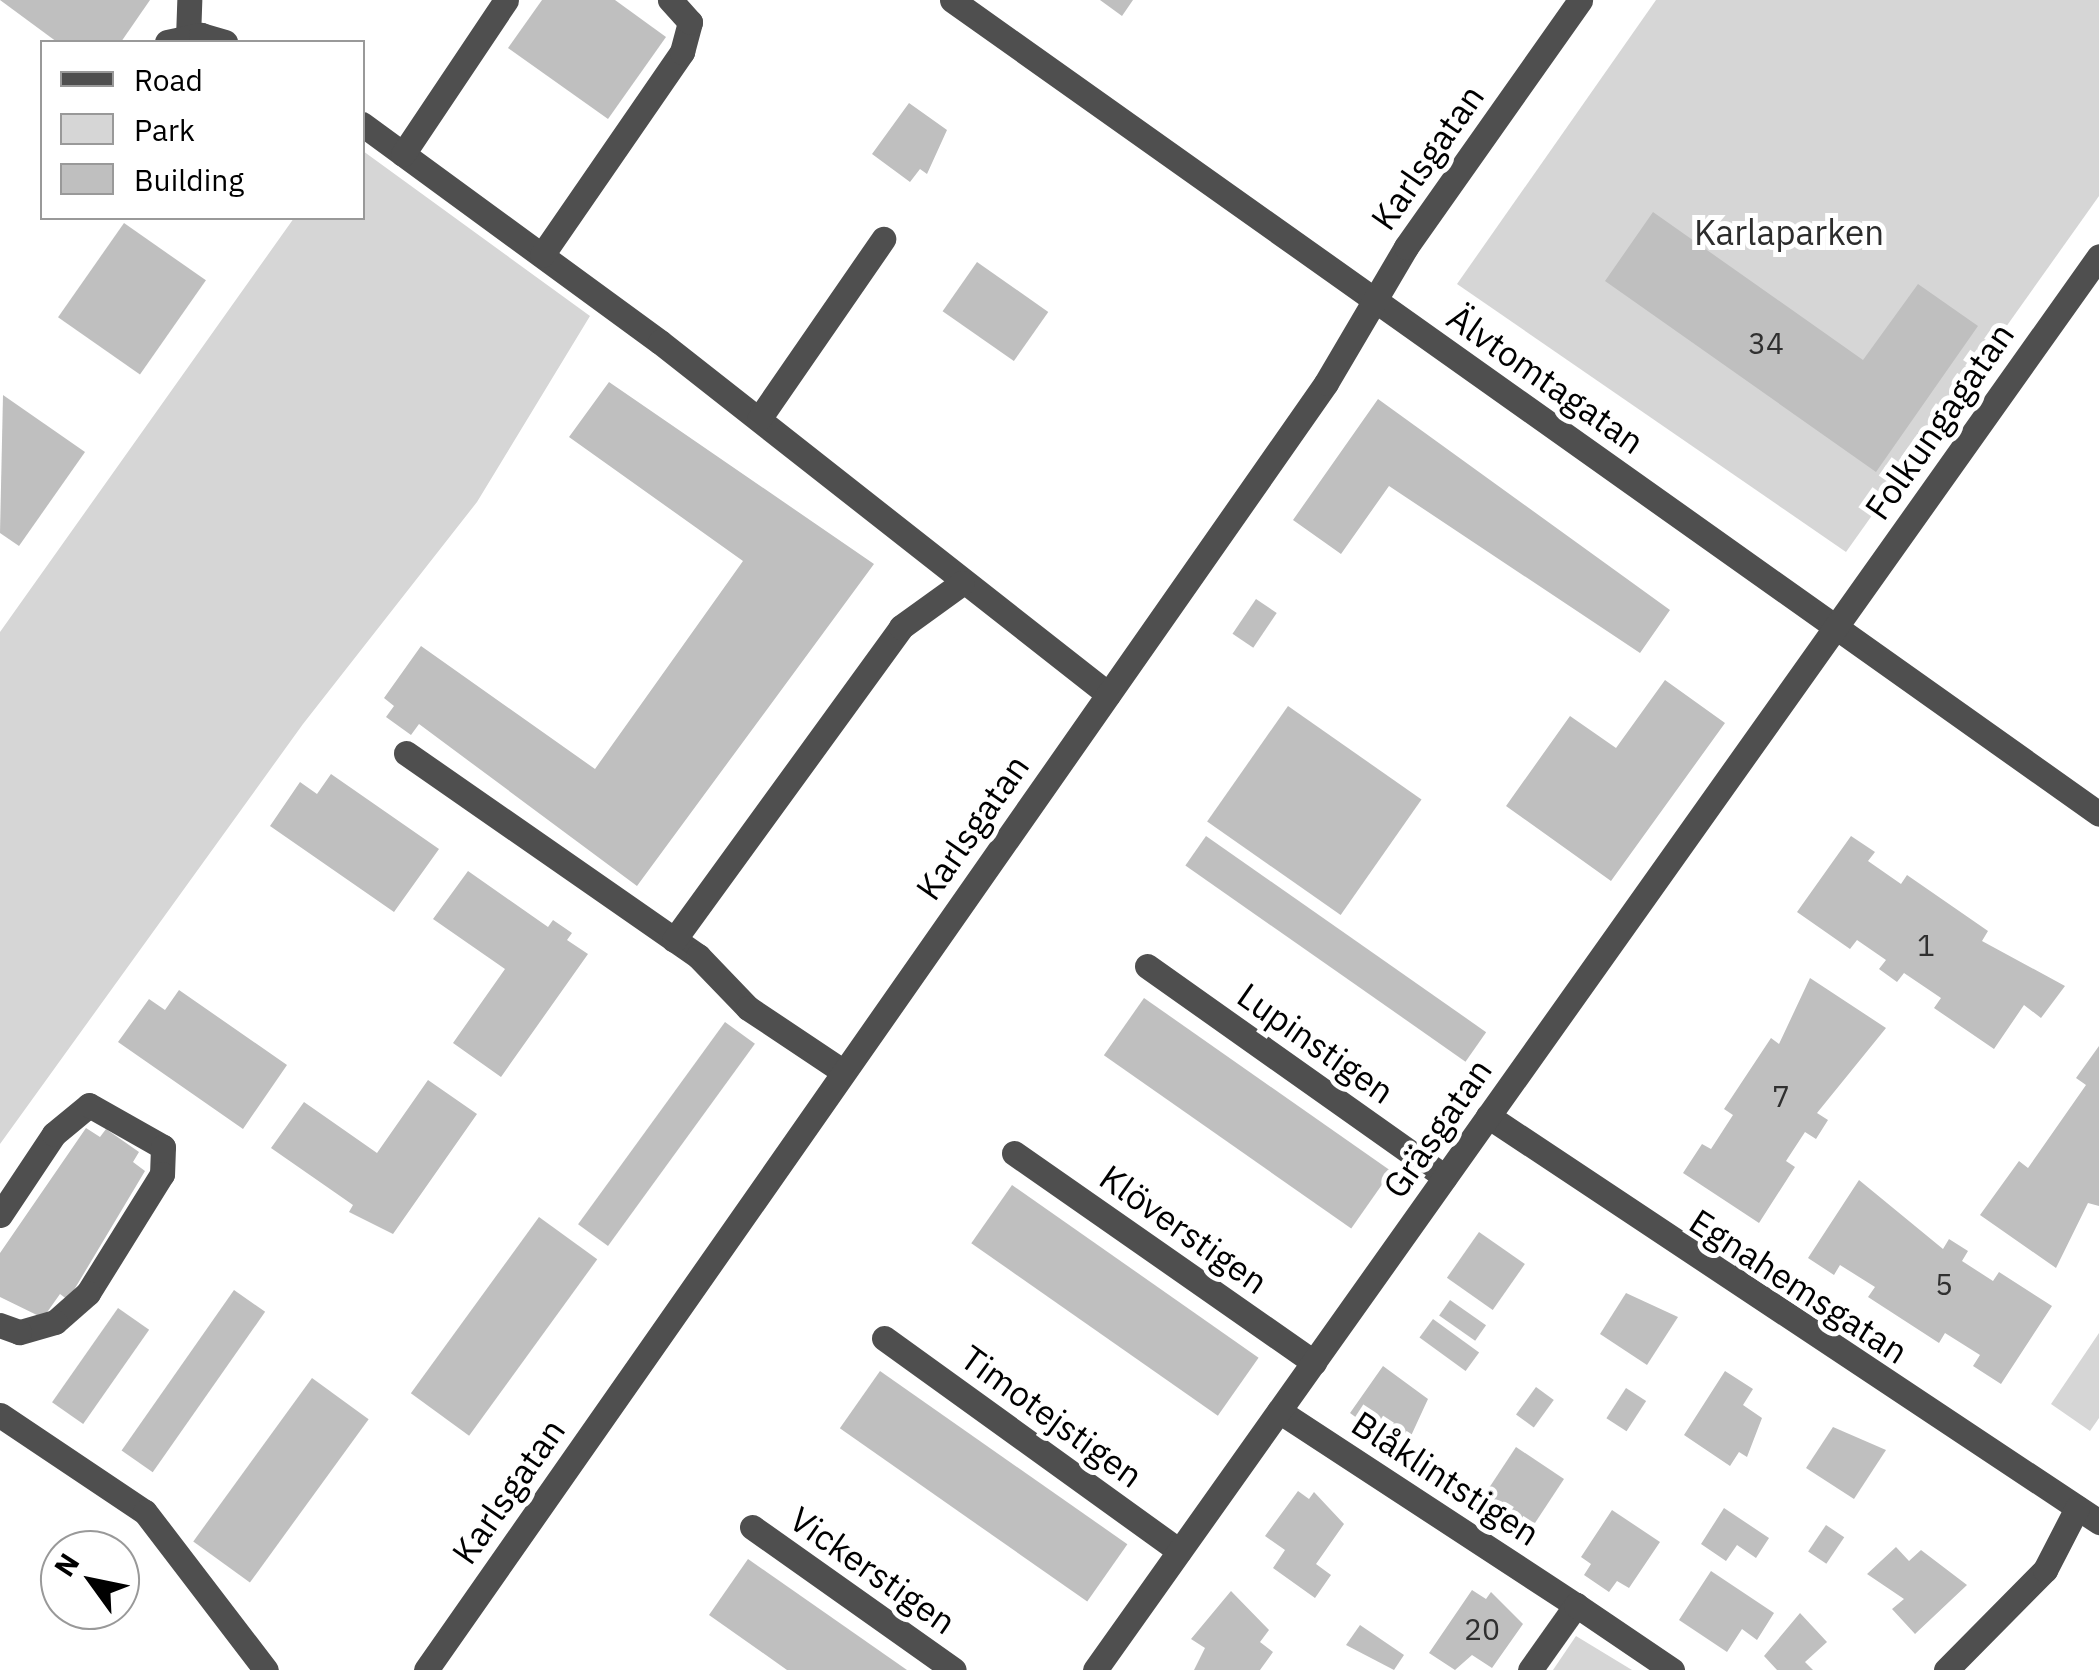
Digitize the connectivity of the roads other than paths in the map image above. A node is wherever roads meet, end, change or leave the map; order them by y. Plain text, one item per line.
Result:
1 (189, 0) edge
2 (506, 0) edge
3 (670, 0) edge
4 (952, 0) edge
5 (1569, 6) edge
6 (178, 40) edge
7 (365, 126) edge
8 (404, 154) junction
9 (883, 240) dead end
10 (542, 255) junction
11 (2099, 256) edge
12 (1372, 299) junction
13 (759, 419) junction
14 (962, 583) junction
15 (1836, 627) junction
16 (1108, 694) junction
17 (406, 753) dead end
18 (2099, 814) edge
19 (674, 940) junction
20 (1147, 966) dead end
21 (844, 1072) junction
22 (1488, 1116) junction
23 (1014, 1153) dead end
24 (1445, 1177) junction
25 (0, 1216) edge
26 (0, 1325) edge
27 (884, 1338) dead end
28 (1314, 1362) junction
29 (1279, 1411) junction
30 (0, 1414) edge
31 (2077, 1508) junction
32 (2099, 1522) edge
33 (752, 1527) dead end
34 (1179, 1550) junction
35 (1576, 1605) junction
36 (266, 1670) edge
37 (426, 1670) edge
38 (954, 1670) edge
39 (1094, 1670) edge
40 (1530, 1670) edge
41 (1672, 1670) edge
42 (1946, 1670) edge

1 - 6 street
2 - 8 street
3 - 10 street
4 - 12 street, Älvtomtagatan
5 - 12 street, Karlsgatan
7 - 8 street
8 - 10 street
9 - 13 street
10 - 13 street
11 - 15 street, Folkungagatan
12 - 15 street, Älvtomtagatan
12 - 16 street, Karlsgatan
13 - 14 street
14 - 16 street
14 - 19 street
15 - 18 street, Älvtomtagatan
15 - 22 street, Gräsgatan
16 - 21 street, Karlsgatan
17 - 19 street
19 - 21 street
20 - 24 street, Lupinstigen
21 - 37 street, Karlsgatan
22 - 24 street, Gräsgatan
22 - 31 street, Egnahemsgatan
23 - 28 street, Klöverstigen
24 - 28 street, Gräsgatan
25 - 26 street
27 - 34 street, Timotejstigen
28 - 29 street, Gräsgatan
29 - 34 street, Gräsgatan
29 - 35 street, Blåklintstigen
30 - 36 street
31 - 32 street, Egnahemsgatan
31 - 42 street
33 - 38 street, Vickerstigen
34 - 39 street, Gräsgatan
35 - 40 street
35 - 41 street, Blåklintstigen

